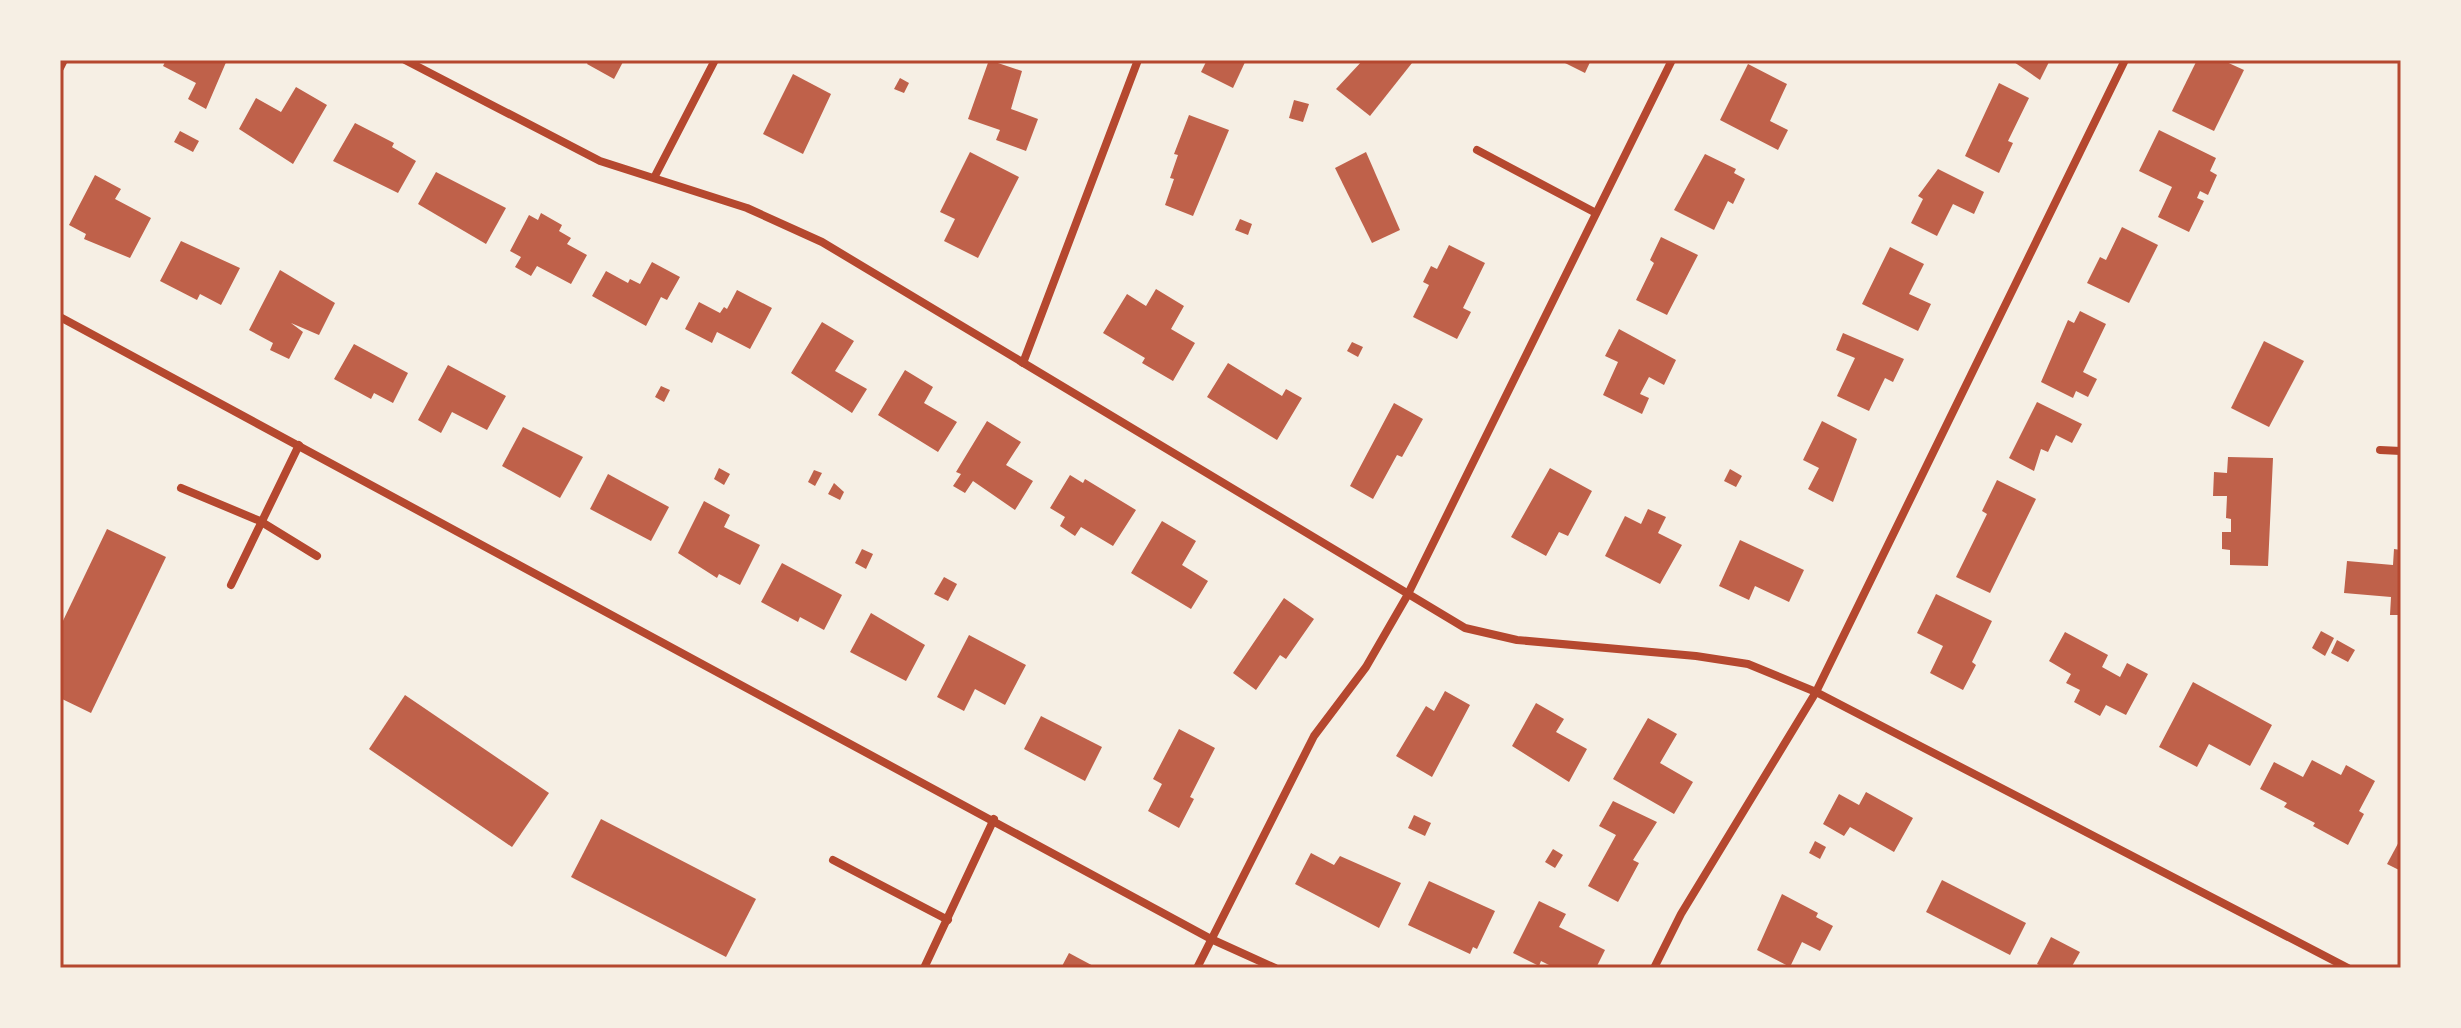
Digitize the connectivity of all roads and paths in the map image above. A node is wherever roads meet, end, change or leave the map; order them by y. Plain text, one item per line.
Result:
1 (64, 60) edge
2 (405, 60) edge
3 (715, 60) edge
4 (1138, 60) edge
5 (1672, 60) edge
6 (2125, 60) edge
7 (60, 68) edge
8 (1477, 150) dead end
9 (655, 176) junction
10 (1596, 213) junction
11 (60, 317) edge
12 (1023, 363) junction
13 (299, 445) junction
14 (2380, 450) dead end
15 (2401, 451) edge
16 (181, 488) dead end
17 (260, 521) junction
18 (317, 556) dead end
19 (231, 585) dead end
20 (1407, 596) junction
21 (1816, 692) junction
22 (994, 819) junction
23 (833, 860) dead end
24 (948, 920) junction
25 (1211, 939) junction
26 (924, 968) edge
27 (1197, 968) edge
28 (1275, 968) edge
29 (1654, 968) edge
30 (2348, 968) edge

1 - 7 street
2 - 9 street
3 - 9 street
4 - 12 street
5 - 10 street
6 - 21 street
8 - 10 street
9 - 12 street
10 - 20 street
11 - 13 street
12 - 20 street
13 - 17 street
13 - 22 street
14 - 15 street
16 - 17 street
17 - 18 street
17 - 19 street
20 - 21 street
20 - 25 street
21 - 29 street
21 - 30 street
22 - 24 street
22 - 25 street
23 - 24 street
24 - 26 street
25 - 27 street
25 - 28 street

